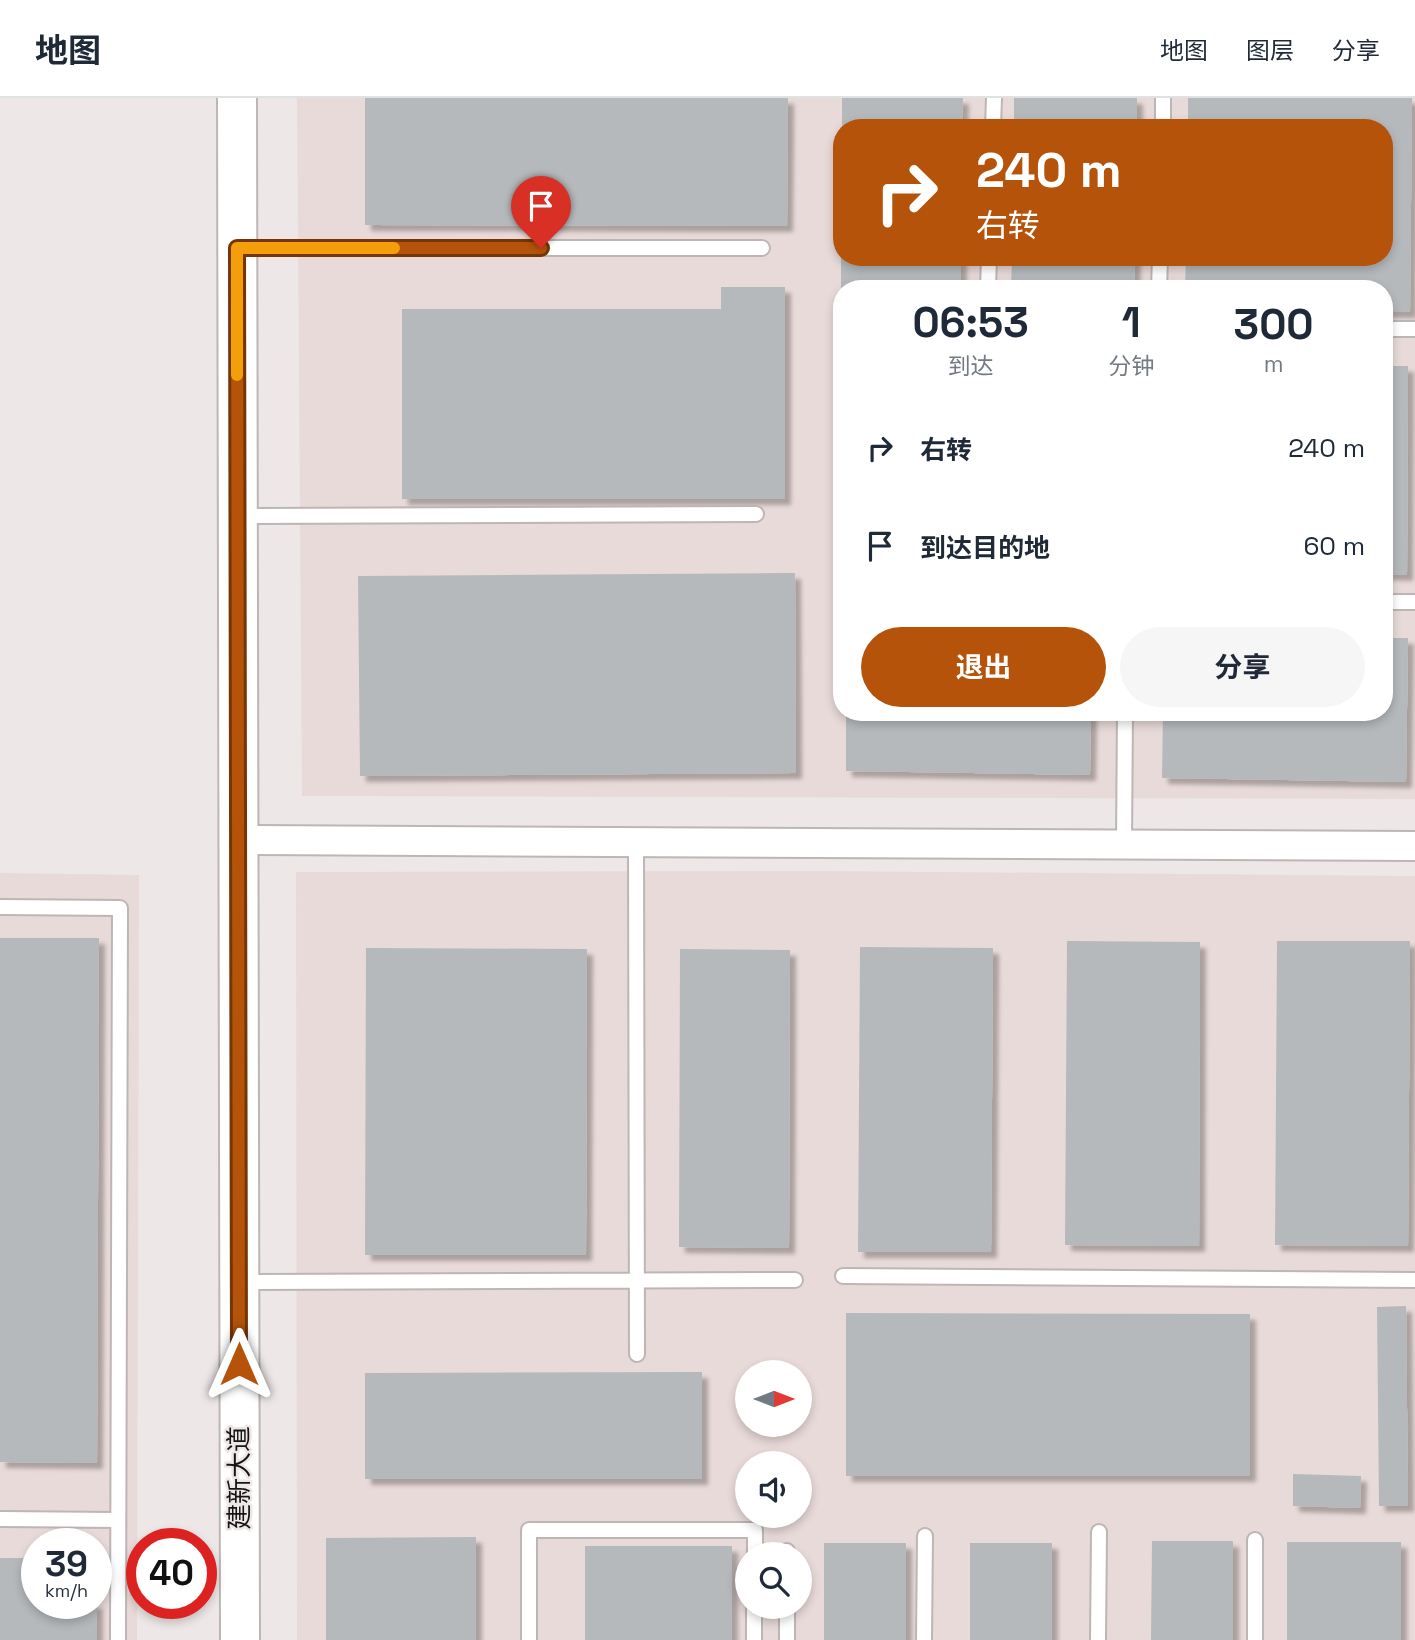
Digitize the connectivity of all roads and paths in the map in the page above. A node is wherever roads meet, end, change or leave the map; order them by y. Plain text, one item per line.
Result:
1 (237, 98) edge
2 (994, 98) edge
3 (1163, 98) edge
4 (993, 119) edge
5 (1163, 119) edge
6 (237, 248) junction
7 (762, 248) dead end
8 (1393, 329) edge
9 (1415, 329) edge
10 (756, 514) dead end
11 (238, 516) junction
12 (1415, 602) edge
13 (1393, 603) edge
14 (1125, 721) edge
15 (238, 839) junction
16 (636, 842) junction
17 (1124, 844) junction
18 (1415, 846) edge
19 (0, 907) edge
20 (843, 1276) dead end
21 (794, 1280) dead end
22 (1415, 1280) edge
23 (637, 1281) junction
24 (239, 1282) junction
25 (637, 1354) dead end
26 (0, 1519) edge
27 (118, 1520) junction
28 (1098, 1532) dead end
29 (925, 1536) dead end
30 (1255, 1540) dead end
31 (755, 1542) edge
32 (754, 1619) edge
33 (787, 1619) edge
34 (118, 1640) edge
35 (240, 1640) edge
36 (529, 1640) edge
37 (754, 1640) edge
38 (787, 1640) edge
39 (924, 1640) edge
40 (1098, 1640) edge
41 (1255, 1640) edge

1 - 6 street, 建新大道
2 - 4 lane
3 - 5 lane
6 - 7 lane
6 - 11 street, 建新大道
8 - 9 lane
10 - 11 lane
11 - 15 street, 建新大道
12 - 13 lane
14 - 17 lane
15 - 16 street
15 - 24 street, 建新大道
16 - 17 street
16 - 23 lane
17 - 18 street
19 - 27 lane
20 - 22 lane
21 - 23 lane
23 - 24 lane
23 - 25 lane
24 - 35 street, 建新大道
26 - 27 lane
27 - 34 lane
28 - 40 lane
29 - 39 lane
30 - 41 lane
31 - 36 lane
32 - 37 lane
33 - 38 lane

